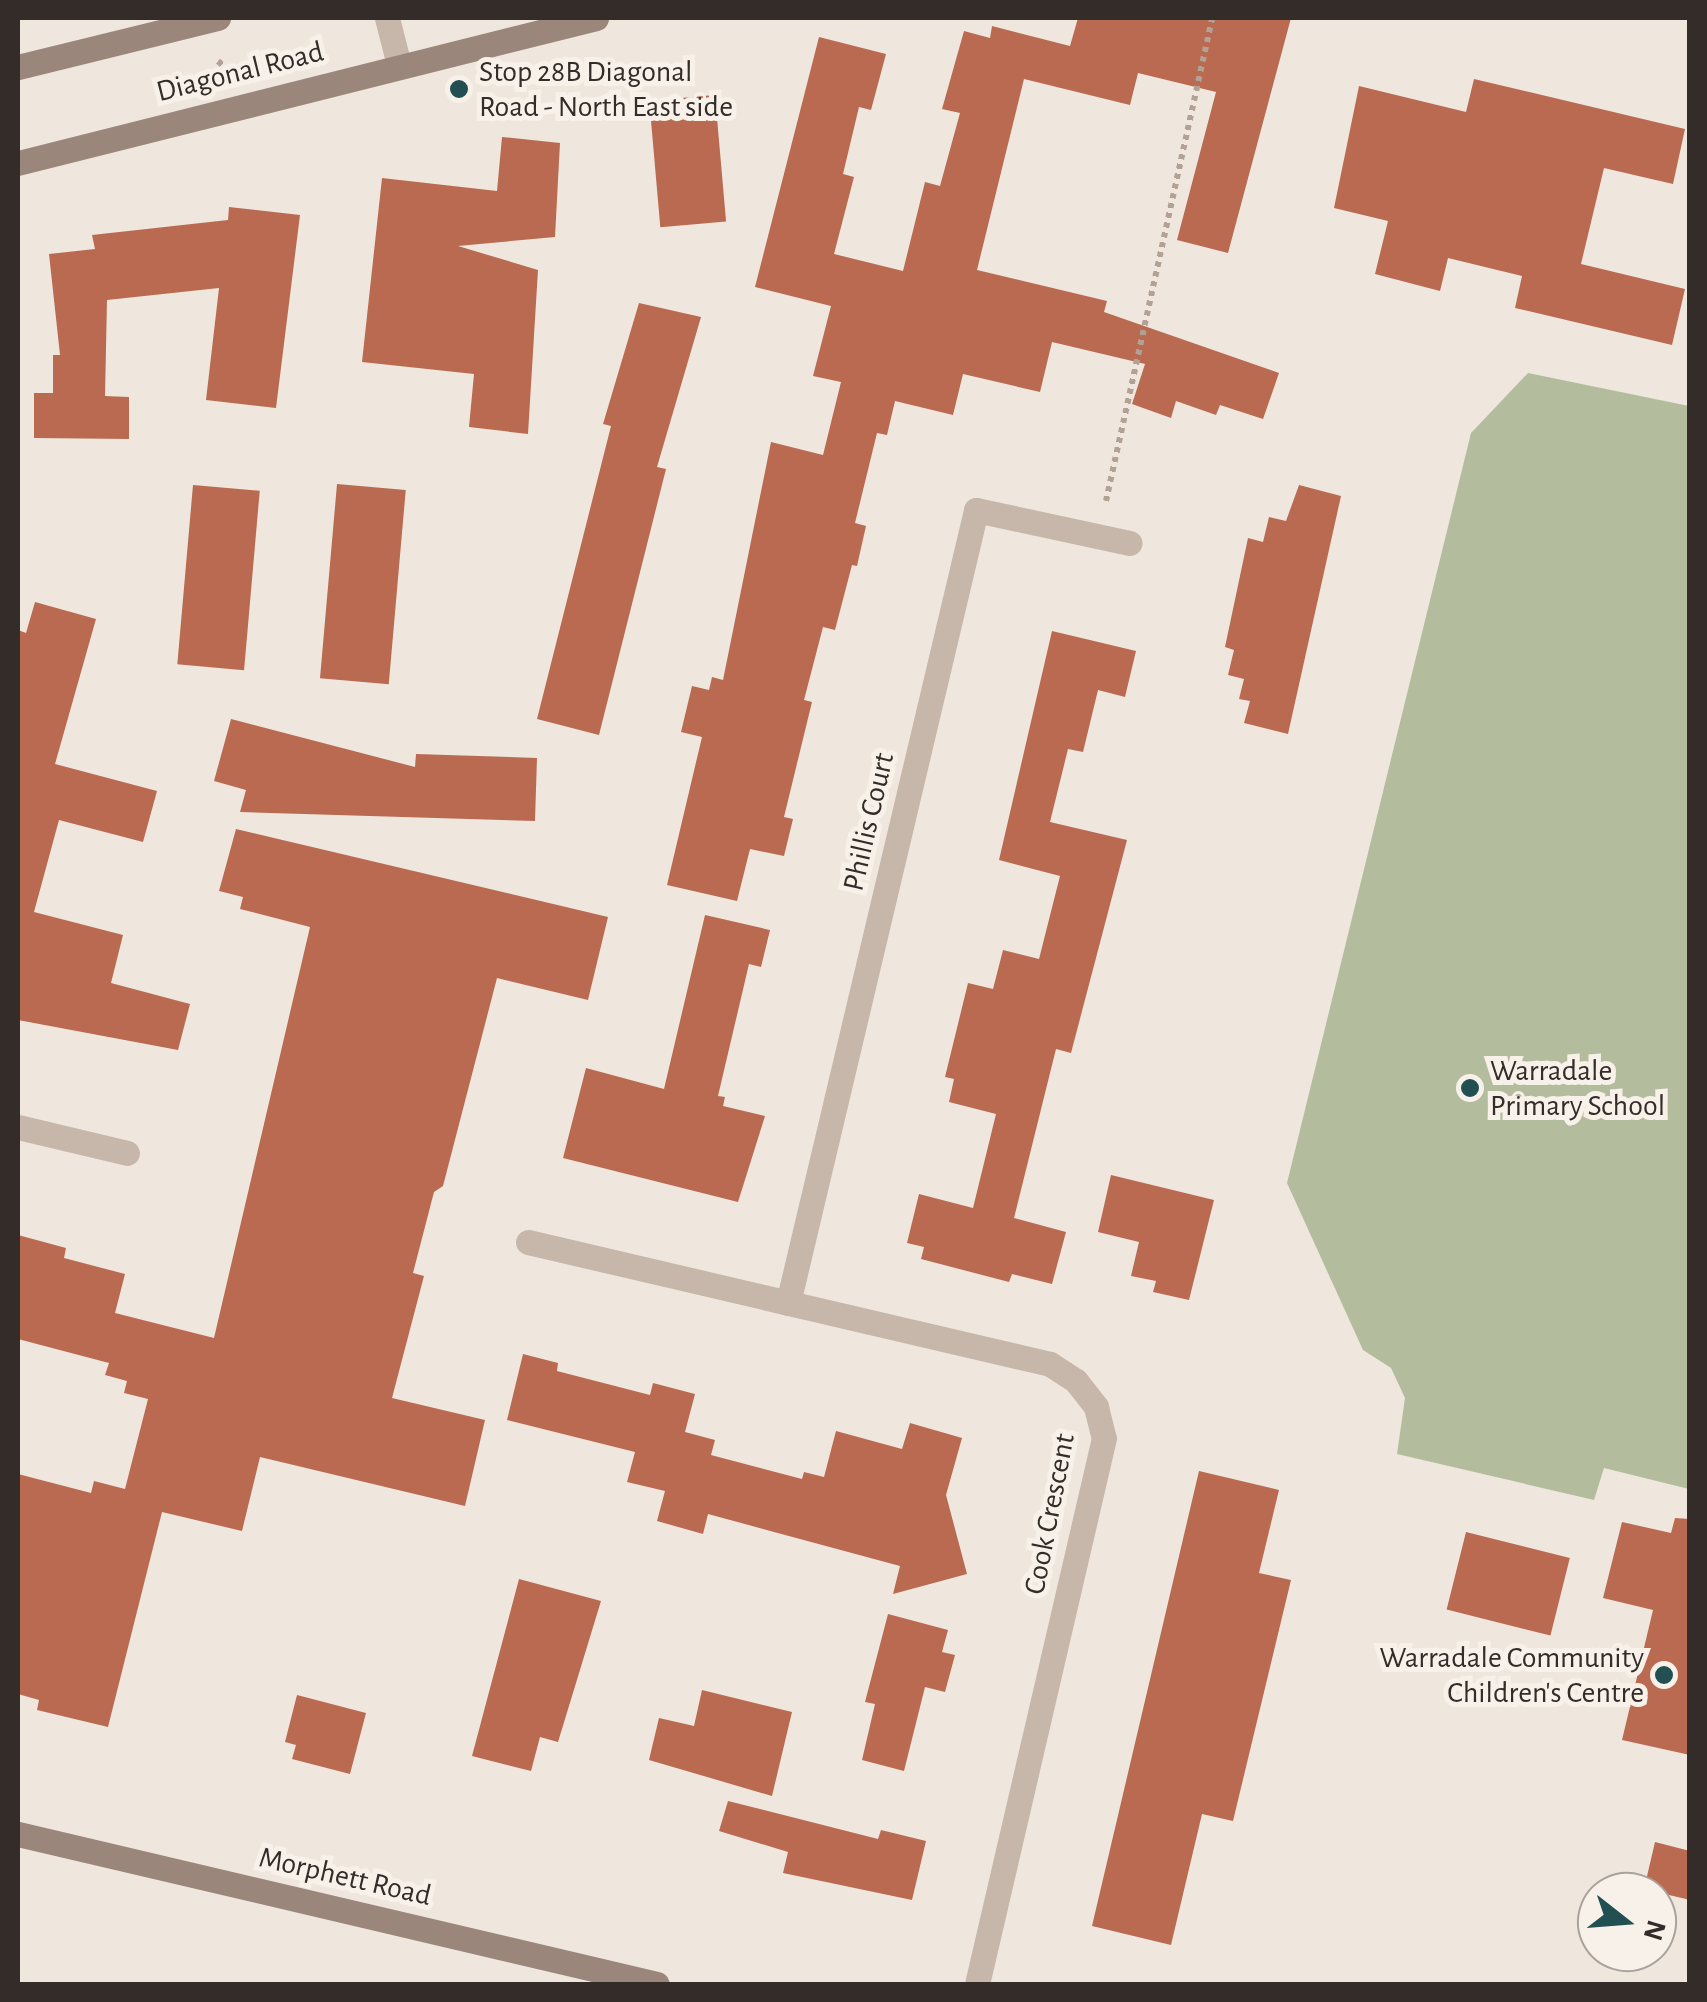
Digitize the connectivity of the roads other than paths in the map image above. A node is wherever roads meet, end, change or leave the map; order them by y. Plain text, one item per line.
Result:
1 (218, 18) edge
2 (387, 18) edge
3 (596, 18) edge
4 (399, 65) junction
5 (18, 67) edge
6 (18, 164) edge
7 (1130, 543) dead end
8 (18, 1126) edge
9 (127, 1153) dead end
10 (528, 1242) dead end
11 (788, 1303) junction
12 (18, 1834) edge
13 (658, 1984) edge
14 (978, 1984) edge

1 - 5 main road, Diagonal Road
2 - 4 street
3 - 4 main road, Diagonal Road
4 - 6 main road, Diagonal Road
7 - 11 street, Phillis Court
8 - 9 street
10 - 11 street, Cook Crescent
11 - 14 street, Cook Crescent
12 - 13 main road, Morphett Road

